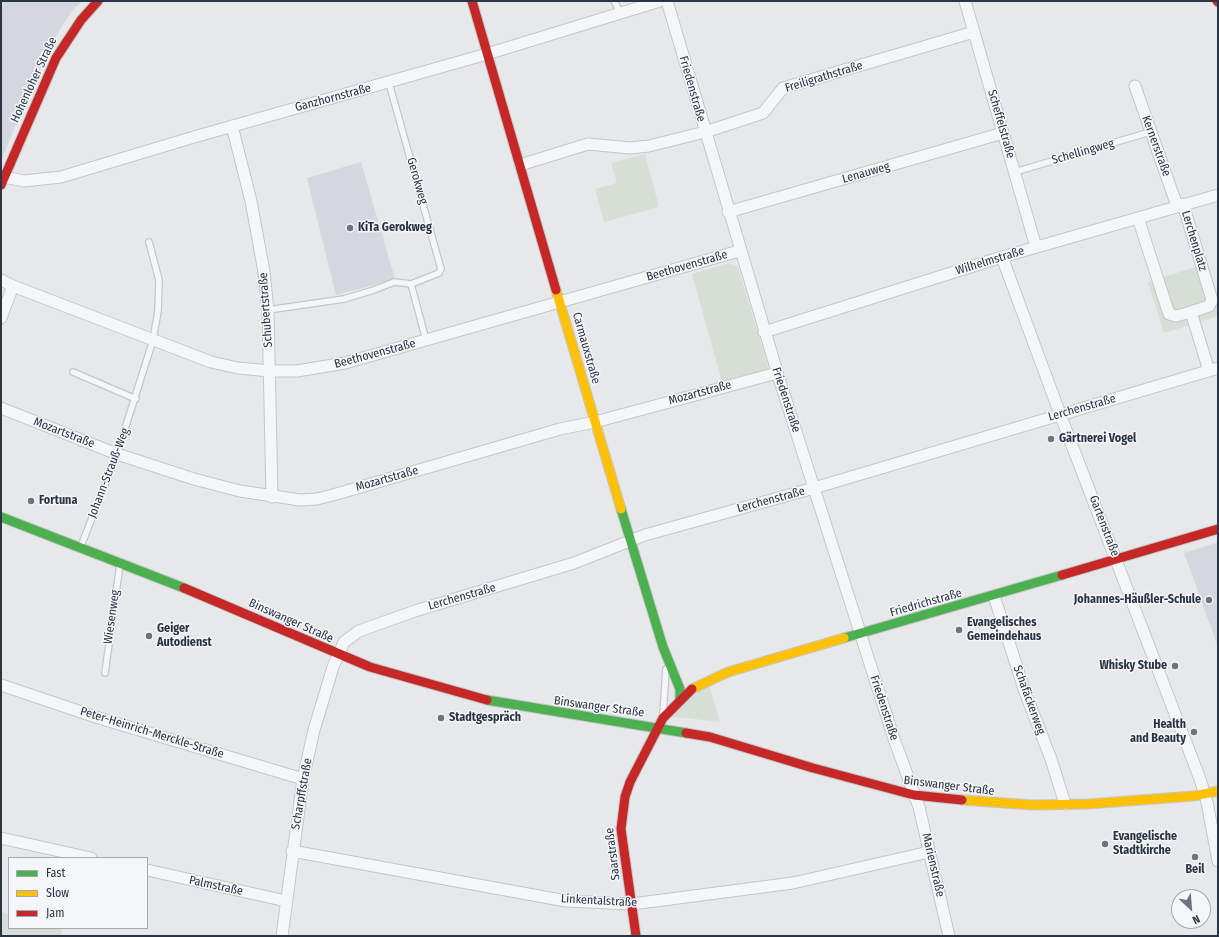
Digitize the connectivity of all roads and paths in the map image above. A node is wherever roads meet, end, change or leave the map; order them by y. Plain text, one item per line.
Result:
1 (98, 1) edge
2 (472, 1) edge
3 (614, 1) edge
4 (660, 1) edge
5 (667, 1) edge
6 (965, 1) edge
7 (620, 12) junction
8 (974, 32) junction
9 (487, 54) junction
10 (389, 83) junction
11 (1135, 86) dead end
12 (232, 126) junction
13 (705, 132) junction
14 (1150, 132) junction
15 (1003, 133) junction
16 (520, 165) junction
17 (1015, 172) junction
18 (3, 181) edge
19 (1218, 195) edge
20 (1180, 205) junction
21 (728, 212) junction
22 (1138, 218) junction
23 (149, 242) dead end
24 (1036, 247) junction
25 (740, 251) junction
26 (1002, 257) junction
27 (1, 280) edge
28 (411, 284) junction
29 (13, 286) junction
30 (561, 302) junction
31 (268, 310) junction
32 (1191, 312) junction
33 (1, 318) edge
34 (764, 332) junction
35 (153, 340) junction
36 (426, 340) junction
37 (1213, 369) edge
38 (270, 371) junction
39 (73, 372) dead end
40 (777, 373) junction
41 (136, 399) junction
42 (1, 408) edge
43 (1060, 414) junction
44 (595, 422) junction
45 (117, 454) junction
46 (814, 488) junction
47 (272, 497) junction
48 (1, 517) edge
49 (1218, 529) edge
50 (632, 541) junction
51 (80, 547) junction
52 (1117, 560) junction
53 (120, 562) junction
54 (994, 596) junction
55 (860, 634) junction
56 (663, 647) junction
57 (339, 655) junction
58 (105, 673) dead end
59 (1, 685) edge
60 (680, 700) junction
61 (662, 718) junction
62 (659, 728) junction
63 (303, 779) junction
64 (1218, 791) edge
65 (1205, 794) junction
66 (914, 795) junction
67 (1064, 804) junction
68 (1, 838) edge
69 (292, 850) junction
70 (930, 852) junction
71 (86, 857) edge
72 (1218, 861) edge
73 (148, 870) edge
74 (286, 901) junction
75 (632, 904) junction
76 (282, 936) edge
77 (636, 936) edge
78 (949, 936) edge

1 - 18 main road, Hohenloher Straße
2 - 9 main road, Carmauxstraße
3 - 7 lane
4 - 7 street, Ganzhornstraße
5 - 13 street, Friedenstraße
6 - 8 street, Scheffelstraße
7 - 9 street, Ganzhornstraße
8 - 13 street, Freiligrathstraße
8 - 15 street, Scheffelstraße
9 - 10 street, Ganzhornstraße
9 - 16 main road, Carmauxstraße
10 - 12 street, Ganzhornstraße
10 - 28 lane, Gerokweg
11 - 14 street, Kernerstraße
12 - 18 street, Ganzhornstraße
12 - 31 street, Schubertstraße
13 - 16 street, Freiligrathstraße
13 - 21 street, Friedenstraße
14 - 17 lane, Schellingweg
14 - 20 street, Kernerstraße
15 - 17 street, Scheffelstraße
15 - 21 street, Lenauweg
16 - 30 main road, Carmauxstraße
17 - 24 street, Scheffelstraße
19 - 20 street, Wilhelmstraße
20 - 22 street, Wilhelmstraße
20 - 32 street, Lerchenplatz
21 - 25 street, Friedenstraße
22 - 24 street, Wilhelmstraße
22 - 32 street, Lerchenplatz
23 - 35 lane, Johann-Strauß-Weg
24 - 26 street, Wilhelmstraße
25 - 30 street, Beethovenstraße
25 - 34 street, Friedenstraße
26 - 34 street, Wilhelmstraße
26 - 43 street, Gartenstraße
27 - 29 street, Beethovenstraße
28 - 31 lane, Gerokweg
28 - 36 lane
29 - 33 street
29 - 35 street, Beethovenstraße
30 - 36 street, Beethovenstraße
30 - 44 main road, Carmauxstraße
31 - 38 street, Schubertstraße
32 - 37 street
34 - 40 street, Friedenstraße
35 - 38 street, Beethovenstraße
35 - 41 lane, Johann-Strauß-Weg
36 - 38 street, Beethovenstraße
37 - 43 street, Lerchenstraße
38 - 47 street, Schubertstraße
39 - 41 lane
40 - 44 street, Mozartstraße
40 - 46 street, Friedenstraße
41 - 45 lane, Johann-Strauß-Weg
42 - 45 street, Mozartstraße
43 - 46 street, Lerchenstraße
43 - 52 street, Gartenstraße
44 - 47 street, Mozartstraße
44 - 50 main road, Carmauxstraße
45 - 47 street, Mozartstraße
45 - 51 lane, Johann-Strauß-Weg
46 - 50 street, Lerchenstraße
46 - 55 street, Friedenstraße
48 - 51 main road, Binswanger Straße
49 - 52 main road, Friedrichstraße
50 - 56 main road, Carmauxstraße
50 - 57 street, Lerchenstraße
51 - 53 main road, Binswanger Straße
52 - 54 main road, Friedrichstraße
52 - 65 street, Gartenstraße
53 - 57 main road, Binswanger Straße
53 - 58 lane, Wiesenweg
54 - 55 main road, Friedrichstraße
54 - 67 street, Schafäckerweg
55 - 60 main road, Friedrichstraße
55 - 66 street, Friedenstraße
56 - 60 main road, Carmauxstraße
56 - 61 lane
57 - 62 main road, Binswanger Straße
57 - 63 street, Scharpffstraße
59 - 63 street, Peter-Heinrich-Merckle-Straße
60 - 61 main road, Friedrichstraße
61 - 62 main road, Friedrichstraße
62 - 66 main road, Binswanger Straße
62 - 75 main road, Saarstraße
63 - 69 street, Scharpffstraße
64 - 65 main road, Binswanger Straße
65 - 67 main road, Binswanger Straße
65 - 72 street, Gartenstraße
66 - 67 main road, Binswanger Straße
66 - 70 street, Marienstraße
68 - 71 street
69 - 74 street, Scharpffstraße
69 - 75 street, Linkentalstraße
70 - 75 street, Linkentalstraße
70 - 78 street, Marienstraße
73 - 74 street, Palmstraße
74 - 76 street, Scharpffstraße
75 - 77 main road, Saarstraße

